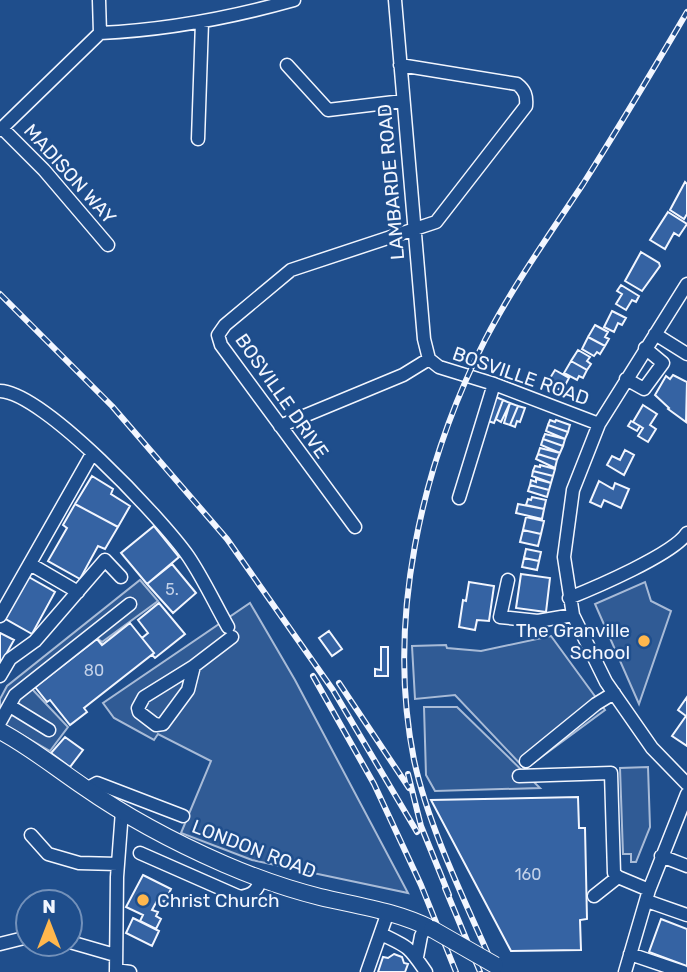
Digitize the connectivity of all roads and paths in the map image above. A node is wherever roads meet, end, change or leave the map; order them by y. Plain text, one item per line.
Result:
1 (99, 0) edge
2 (294, 0) edge
3 (395, 0) edge
4 (202, 22) junction
5 (100, 33) junction
6 (287, 65) dead end
7 (400, 65) junction
8 (403, 101) junction
9 (1, 129) edge
10 (198, 139) dead end
11 (416, 228) junction
12 (108, 245) dead end
13 (687, 284) edge
14 (655, 334) junction
15 (645, 348) junction
16 (687, 354) edge
17 (429, 359) junction
18 (626, 379) junction
19 (494, 384) junction
20 (0, 391) edge
21 (599, 424) junction
22 (280, 426) junction
23 (92, 454) junction
24 (459, 498) dead end
25 (355, 527) dead end
26 (687, 533) edge
27 (30, 564) junction
28 (121, 577) dead end
29 (508, 580) dead end
30 (78, 592) junction
31 (569, 598) junction
32 (130, 604) dead end
33 (573, 614) junction
34 (0, 616) edge
35 (194, 666) junction
36 (0, 676) edge
37 (614, 693) junction
38 (10, 706) junction
39 (0, 722) edge
40 (49, 730) dead end
41 (0, 731) edge
42 (526, 761) dead end
43 (519, 776) dead end
44 (687, 784) edge
45 (86, 789) junction
46 (687, 794) edge
47 (122, 810) junction
48 (183, 816) dead end
49 (31, 835) dead end
50 (140, 853) dead end
51 (661, 856) junction
52 (118, 864) junction
53 (687, 866) edge
54 (618, 877) junction
55 (262, 878) junction
56 (594, 896) dead end
57 (648, 896) junction
58 (388, 912) junction
59 (687, 915) edge
60 (429, 927) junction
61 (381, 934) junction
62 (84, 946) edge
63 (630, 954) junction
64 (115, 956) junction
65 (417, 957) junction
66 (501, 969) edge
67 (116, 971) edge
68 (130, 972) edge
69 (367, 972) edge
70 (426, 972) edge
71 (625, 972) edge
72 (683, 972) edge

1 - 5 street
2 - 4 street
3 - 7 street, LAMBARDE ROAD
4 - 5 street
4 - 10 street
5 - 9 street
6 - 8 street
7 - 8 street, LAMBARDE ROAD
7 - 11 street, BOSVILLE DRIVE
8 - 11 street, LAMBARDE ROAD
9 - 12 street, MADISON WAY
11 - 17 street, LAMBARDE ROAD
11 - 22 street, BOSVILLE DRIVE
13 - 14 street
14 - 15 street
14 - 16 street
15 - 18 street
15 - 18 street
17 - 19 street, BOSVILLE ROAD
17 - 22 street, BOSVILLE ROAD
18 - 21 street
19 - 21 street, BOSVILLE ROAD
19 - 24 street
20 - 23 street
21 - 31 street
22 - 25 street, BOSVILLE DRIVE
23 - 27 street
23 - 35 street
26 - 31 street
27 - 30 street
27 - 34 street
28 - 30 street
29 - 33 street
30 - 36 street
31 - 33 street
32 - 38 street
33 - 37 street
35 - 35 street
37 - 42 street
37 - 44 street
38 - 39 street
38 - 40 street
41 - 45 main road, LONDON ROAD
43 - 54 street
45 - 47 main road, LONDON ROAD
45 - 48 street
46 - 51 street
47 - 52 street
47 - 55 main road, LONDON ROAD
49 - 52 street
50 - 55 street
51 - 53 street
51 - 57 street
52 - 64 street
54 - 56 street
54 - 57 street
55 - 58 main road, LONDON ROAD
57 - 59 street
57 - 63 street
58 - 60 main road, LONDON ROAD
58 - 61 street
60 - 65 street
60 - 66 main road, LONDON ROAD, bridge
61 - 65 street
61 - 69 street
62 - 64 street
63 - 71 street
63 - 72 street
64 - 67 street
65 - 70 street
67 - 68 street

